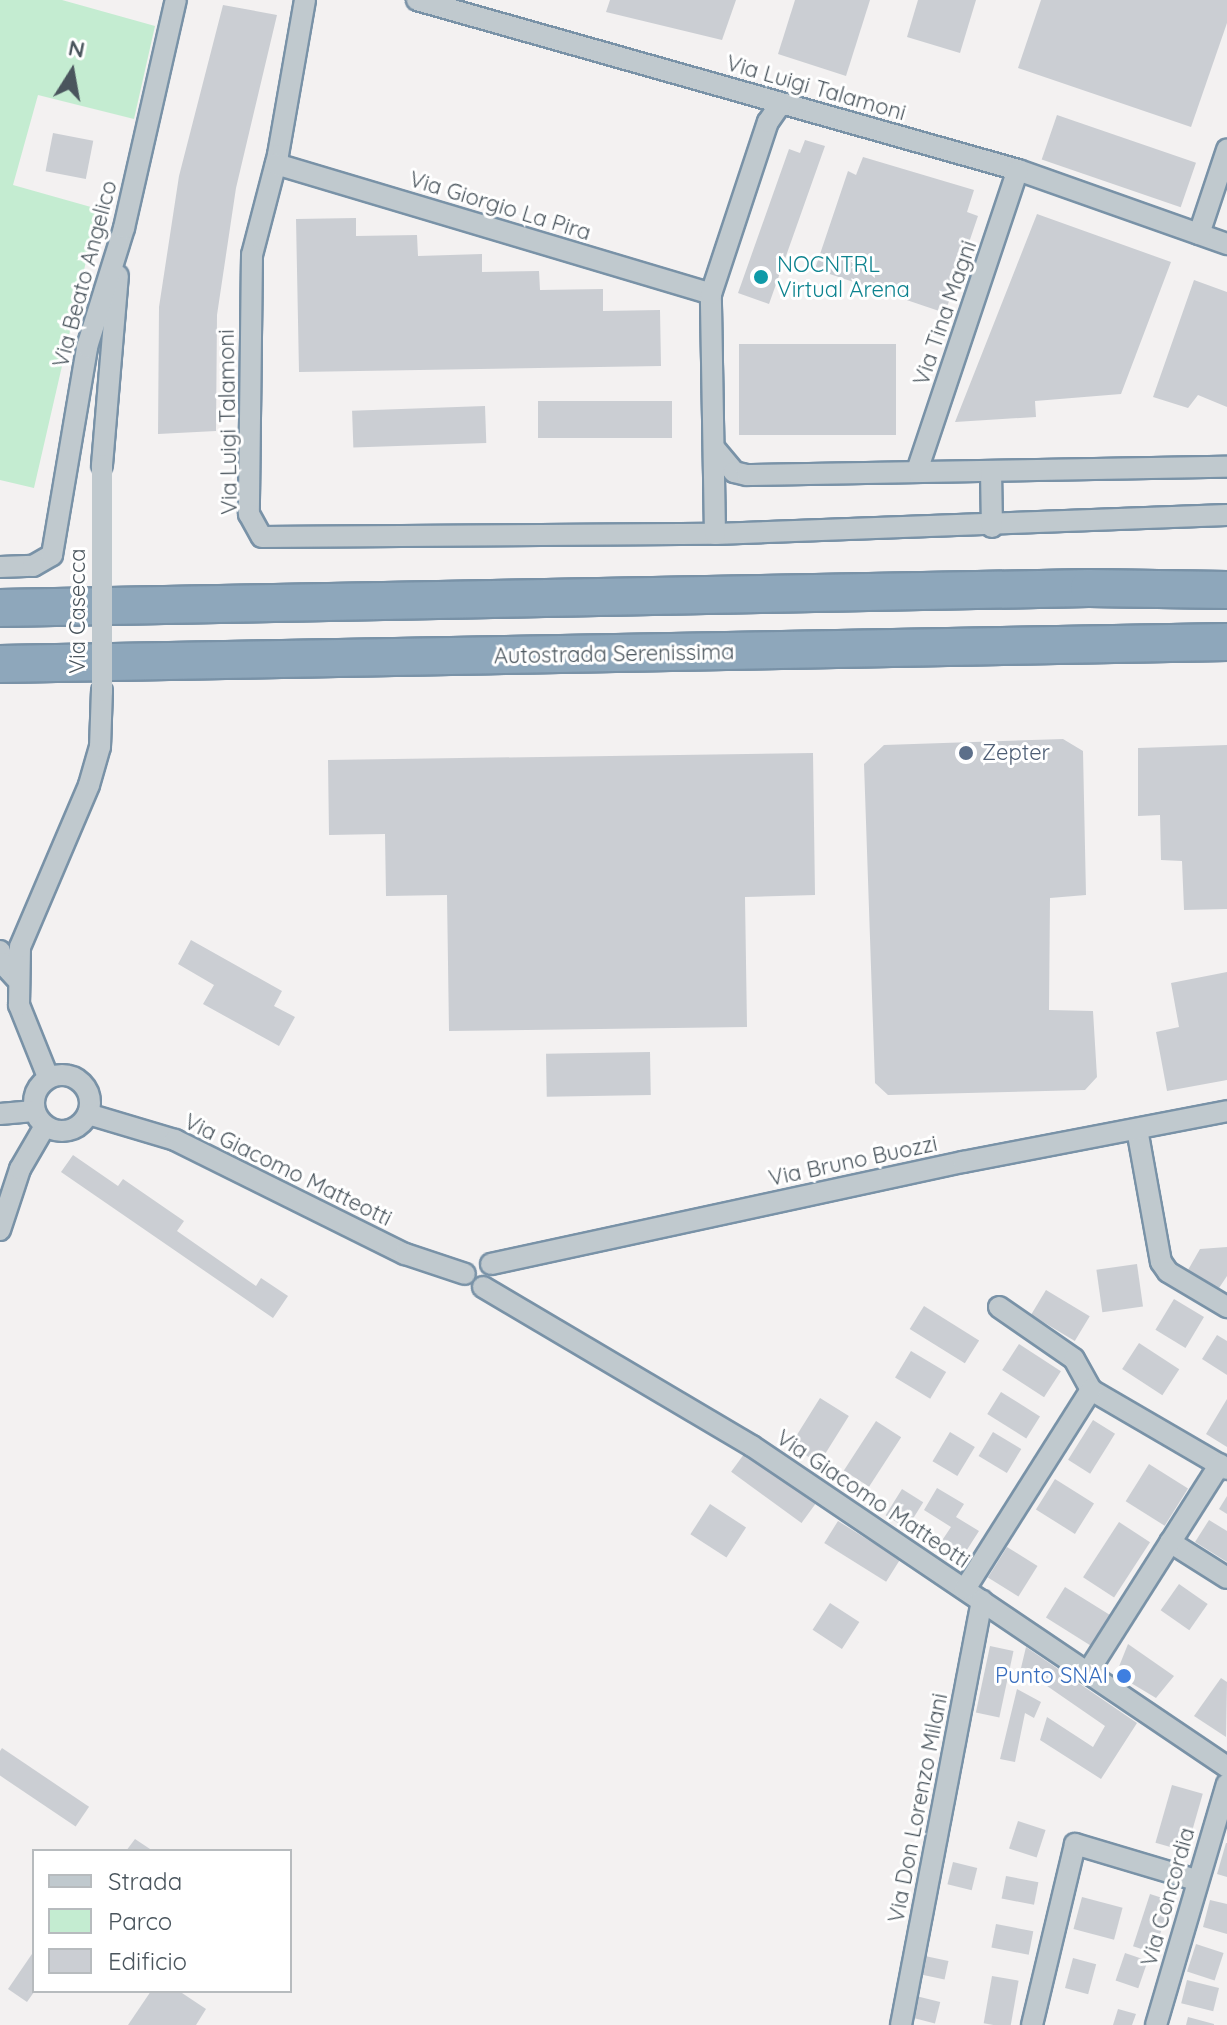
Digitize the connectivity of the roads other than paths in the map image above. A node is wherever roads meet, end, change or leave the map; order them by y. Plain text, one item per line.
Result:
1 (176, 0) edge
2 (305, 0) edge
3 (417, 0) edge
4 (780, 105) junction
5 (1227, 150) edge
6 (276, 164) junction
7 (1018, 170) junction
8 (124, 228) junction
9 (1199, 234) junction
10 (1227, 244) edge
11 (711, 294) junction
12 (715, 449) junction
13 (1227, 467) edge
14 (917, 471) junction
15 (991, 471) junction
16 (1227, 515) edge
17 (992, 527) junction
18 (715, 534) junction
19 (0, 567) edge
20 (1227, 590) edge
21 (0, 608) edge
22 (1227, 642) edge
23 (0, 664) edge
24 (0, 951) edge
25 (16, 978) junction
26 (48, 1077) junction
27 (1227, 1111) edge
28 (0, 1114) edge
29 (88, 1114) junction
30 (40, 1118) junction
31 (1137, 1129) junction
32 (0, 1230) edge
33 (491, 1264) junction
34 (465, 1274) junction
35 (483, 1287) junction
36 (999, 1307) dead end
37 (1227, 1307) edge
38 (1091, 1390) junction
39 (1223, 1467) edge
40 (1170, 1542) junction
41 (1227, 1578) edge
42 (973, 1595) junction
43 (1088, 1672) junction
44 (1227, 1767) edge
45 (1227, 1784) edge
46 (1196, 1880) junction
47 (901, 2025) edge
48 (1032, 2025) edge
49 (1156, 2025) edge

1 - 8 street, Via Beato Angelico
2 - 6 street, Via Luigi Talamoni
3 - 4 street, Via Luigi Talamoni
4 - 7 street, Via Luigi Talamoni
4 - 11 street
5 - 9 street
6 - 11 street, Via Giorgio La Pira
6 - 18 street, Via Luigi Talamoni
7 - 9 street, Via Luigi Talamoni
7 - 14 street, Via Tina Magni
8 - 19 street, Via Beato Angelico
8 - 25 street, Via Casecca, bridge
9 - 10 street, Via Luigi Talamoni
11 - 12 street
12 - 14 street
12 - 18 street
13 - 15 street
14 - 15 street
15 - 17 street
16 - 17 street, Via Luigi Talamoni
17 - 18 street, Via Luigi Talamoni
20 - 21 highway
22 - 23 highway, Autostrada Serenissima
24 - 25 street, Via Casecca
25 - 26 street, Via Casecca
26 - 29 street
26 - 30 street
27 - 31 street, Via Bruno Buozzi
28 - 30 street
29 - 30 street
29 - 34 street, Via Giacomo Matteotti
30 - 32 street
31 - 33 street, Via Bruno Buozzi
31 - 37 street
33 - 34 street
33 - 35 street
34 - 35 street, Via Giacomo Matteotti
35 - 42 street, Via Giacomo Matteotti
36 - 38 street
38 - 39 street
38 - 42 street
39 - 40 street
40 - 41 street
40 - 43 street
42 - 43 street, Via Giacomo Matteotti
42 - 47 street, Via Don Lorenzo Milani
43 - 44 street, Via Giacomo Matteotti
45 - 46 street, Via Concordia
46 - 48 street
46 - 49 street, Via Concordia

